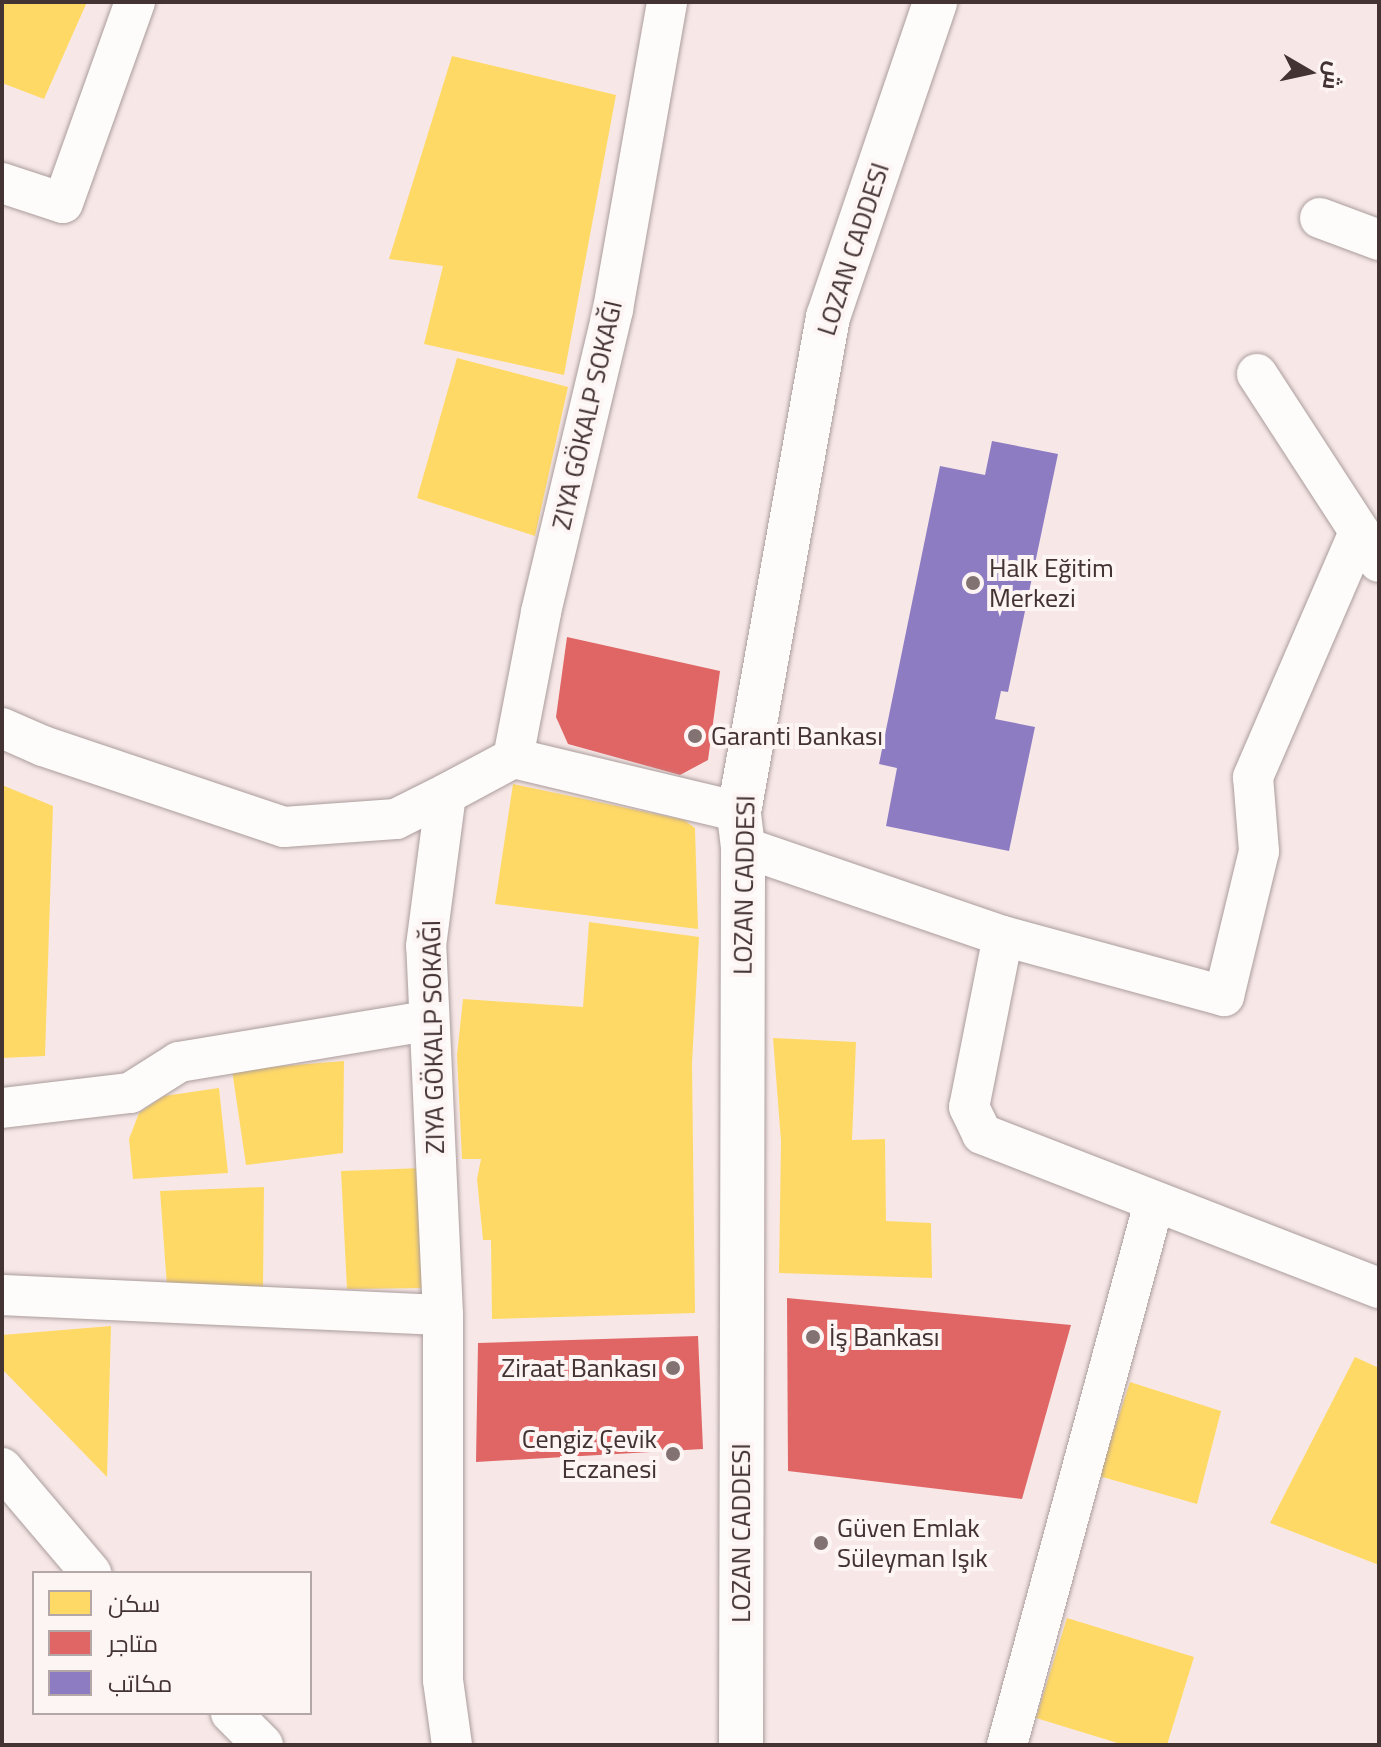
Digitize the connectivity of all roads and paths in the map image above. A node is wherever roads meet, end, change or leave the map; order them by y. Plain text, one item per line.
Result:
1 (135, 2) edge
2 (667, 2) edge
3 (935, 2) edge
4 (2, 183) edge
5 (1320, 218) dead end
6 (1379, 240) edge
7 (1257, 374) dead end
8 (1369, 547) edge
9 (2, 728) edge
10 (513, 758) junction
11 (446, 794) junction
12 (741, 830) junction
13 (1003, 936) junction
14 (427, 1021) junction
15 (2, 1108) edge
16 (1154, 1203) junction
17 (1379, 1288) edge
18 (2, 1295) edge
19 (443, 1315) junction
20 (2, 1468) edge
21 (89, 1571) edge
22 (233, 1715) edge
23 (263, 1745) edge
24 (452, 1745) edge
25 (741, 1745) edge
26 (1007, 1745) edge

1 - 4 street
2 - 10 street
3 - 12 main road, LOZAN CADDESI
5 - 6 street
7 - 8 street
8 - 13 street
9 - 11 street
10 - 11 street
10 - 12 street
11 - 14 street
12 - 13 street
12 - 25 main road, LOZAN CADDESI
13 - 16 street
14 - 15 street
14 - 19 street
16 - 17 street
16 - 26 street
18 - 19 street
19 - 24 street
20 - 21 street
22 - 23 street

